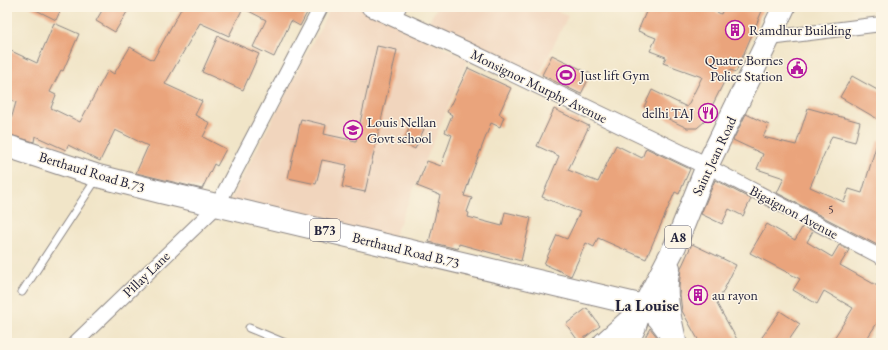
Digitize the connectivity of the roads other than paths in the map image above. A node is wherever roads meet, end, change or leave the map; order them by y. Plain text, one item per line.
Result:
1 (321, 7) edge
2 (370, 7) edge
3 (784, 7) edge
4 (396, 12) edge
5 (881, 24) edge
6 (770, 38) junction
7 (7, 146) edge
8 (707, 166) junction
9 (98, 176) junction
10 (217, 206) junction
11 (675, 246) junction
12 (881, 257) edge
13 (22, 292) dead end
14 (644, 306) junction
15 (249, 328) dead end
16 (675, 342) edge
17 (75, 343) edge
18 (285, 343) edge
19 (603, 343) edge
20 (630, 343) edge

1 - 10 street, Pillay Lane
2 - 4 street, Monsignor Murphy Avenue
3 - 6 main road, Saint Jean Road / A8
4 - 8 street, Monsignor Murphy Avenue
5 - 6 street
6 - 8 main road, Saint Jean Road / A8
7 - 9 main road, Berthaud Road B.73 / B73
8 - 11 main road, Saint Jean Road / A8
8 - 12 street, Bigaignon Avenue
9 - 10 main road, Berthaud Road B.73 / B73
9 - 13 lane
10 - 14 main road, Berthaud Road B.73 / B73
10 - 17 street, Pillay Lane
11 - 14 main road, Saint Jean Road / A8
11 - 16 main road
14 - 16 main road
14 - 19 main road
14 - 20 street
15 - 18 lane

